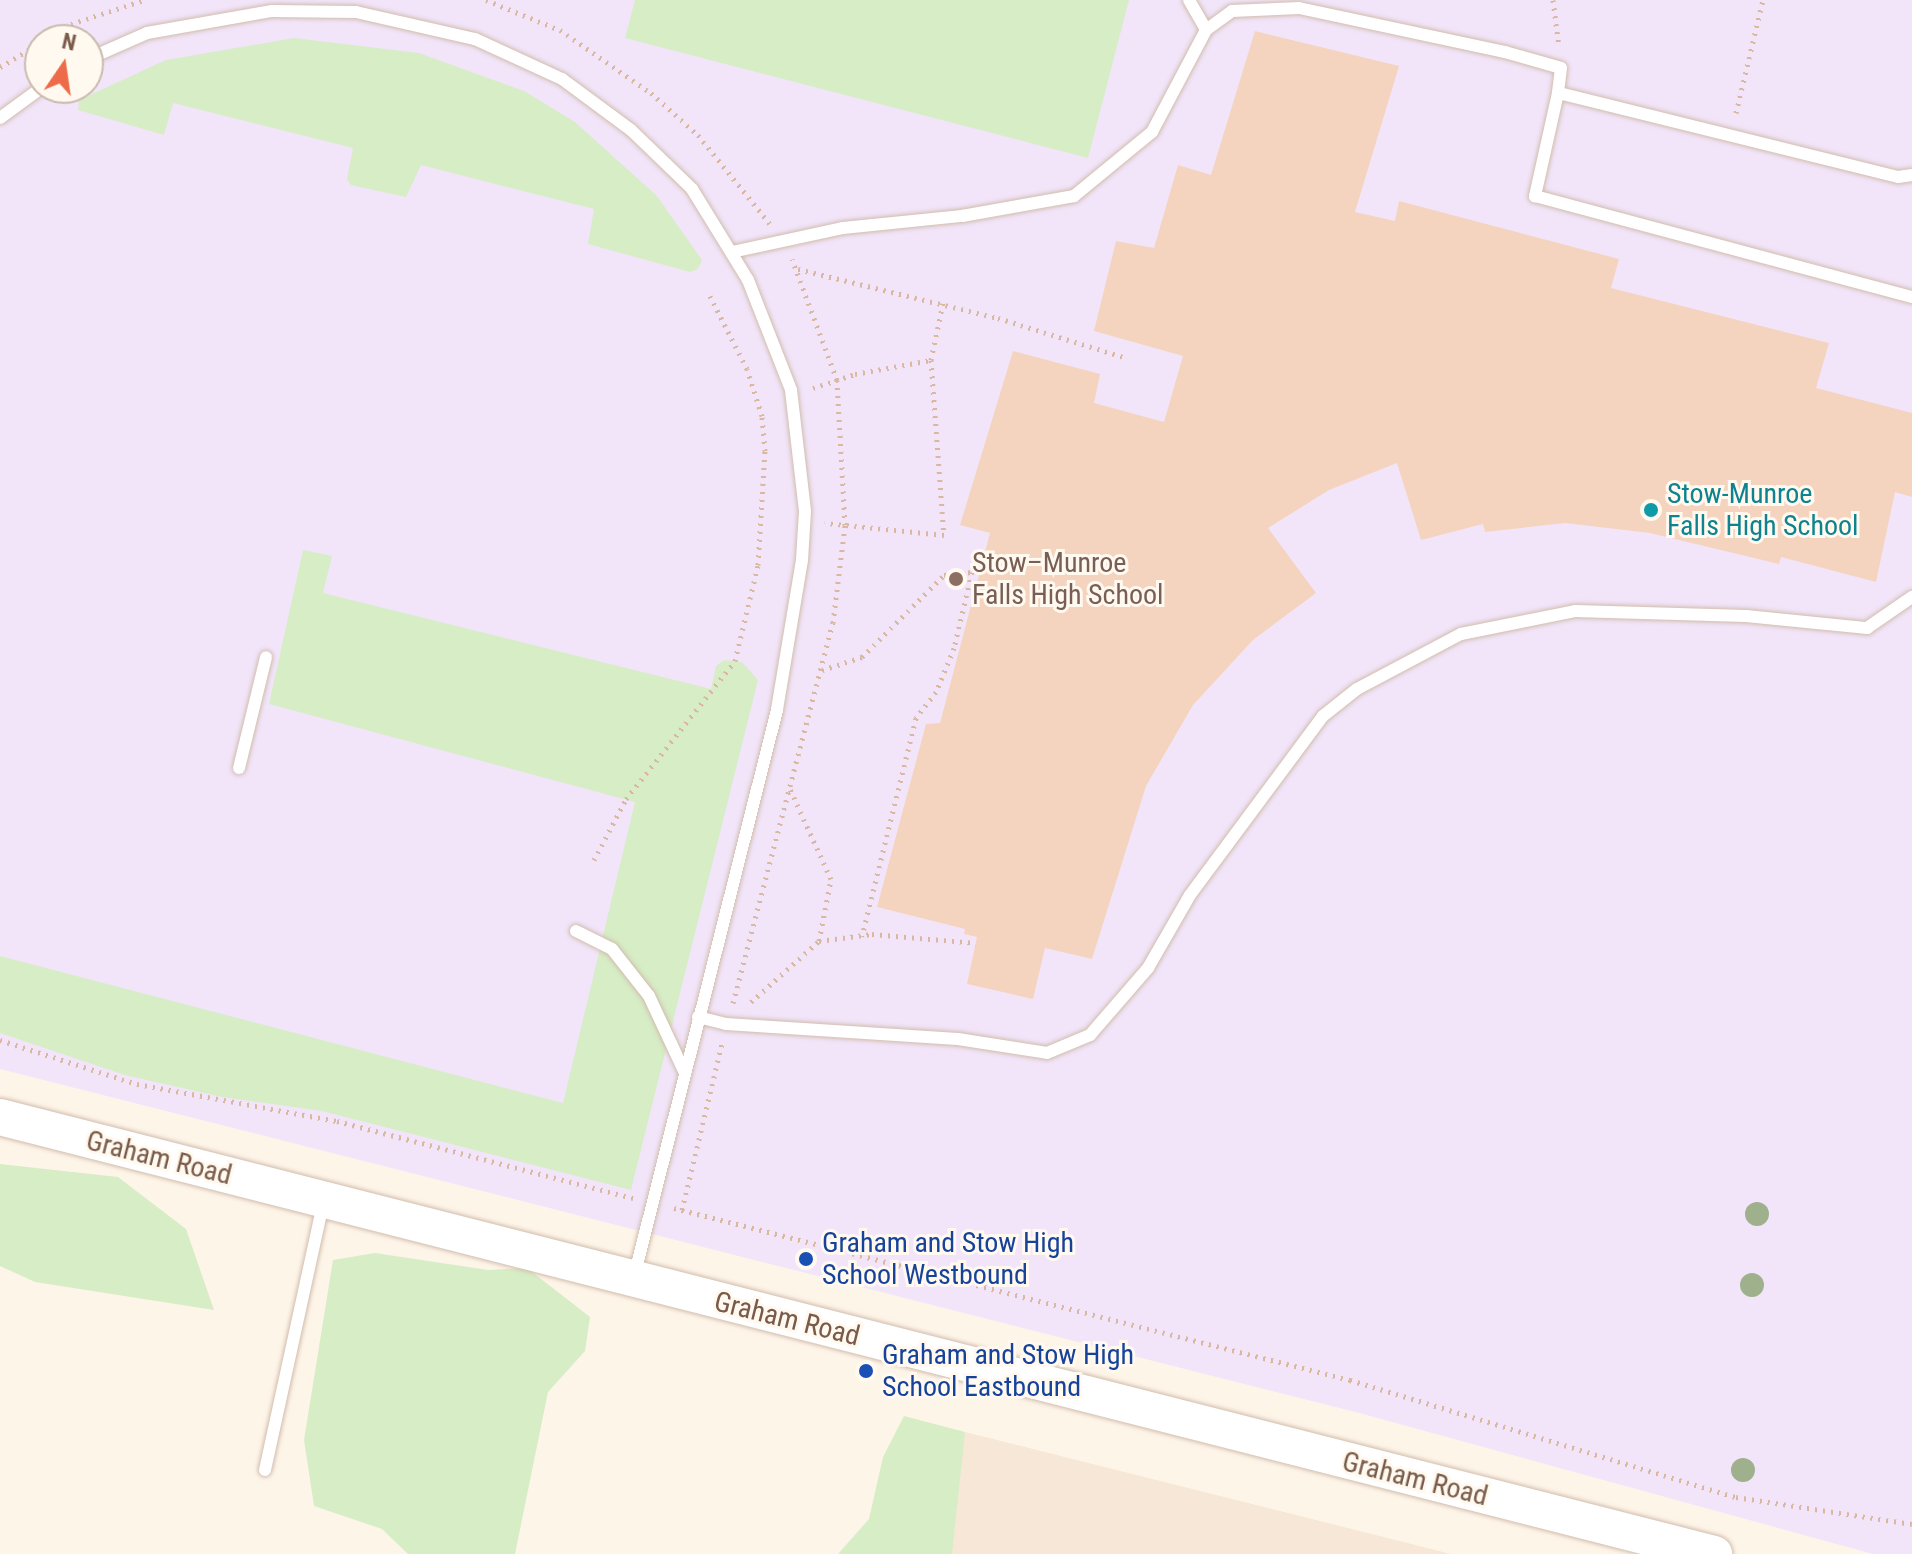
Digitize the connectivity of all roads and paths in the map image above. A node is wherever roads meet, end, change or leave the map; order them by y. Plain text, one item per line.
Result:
1 (144, 0) edge
2 (1189, 0) edge
3 (1553, 0) edge
4 (1763, 0) edge
5 (71, 24) edge
6 (1206, 30) junction
7 (104, 52) edge
8 (24, 53) edge
9 (0, 67) edge
10 (1561, 68) junction
11 (1558, 93) junction
12 (24, 100) edge
13 (0, 118) edge
14 (1732, 134) junction
15 (1912, 175) edge
16 (732, 252) junction
17 (798, 269) dead end
18 (709, 294) dead end
19 (1912, 297) edge
20 (943, 303) junction
21 (1123, 357) dead end
22 (931, 360) junction
23 (792, 395) junction
24 (759, 406) junction
25 (804, 520) junction
26 (1912, 597) edge
27 (266, 657) dead end
28 (821, 670) dead end
29 (239, 768) dead end
30 (790, 789) dead end
31 (594, 860) dead end
32 (576, 931) dead end
33 (862, 936) junction
34 (819, 941) junction
35 (976, 943) dead end
36 (698, 1017) junction
37 (726, 1024) junction
38 (0, 1040) edge
39 (684, 1071) junction
40 (0, 1117) edge
41 (632, 1198) dead end
42 (324, 1200) junction
43 (673, 1208) dead end
44 (633, 1280) junction
45 (265, 1470) dead end
46 (1912, 1524) edge
47 (1714, 1554) edge

1 - 5 path
2 - 6 lane
3 - 10 path
4 - 14 path
6 - 10 lane
6 - 16 lane
7 - 16 lane
8 - 9 path
10 - 11 lane
11 - 14 lane
11 - 19 lane
12 - 13 lane
14 - 15 lane
16 - 23 lane
17 - 20 path
18 - 24 path
20 - 21 path
20 - 22 path
22 - 23 path
22 - 25 path
23 - 24 path
23 - 25 lane
24 - 31 path
25 - 36 lane
26 - 37 lane
27 - 29 lane
28 - 33 path
30 - 34 path
32 - 39 lane
33 - 34 path
33 - 35 path
34 - 37 path
36 - 37 lane
36 - 39 lane
38 - 41 path
39 - 44 lane
40 - 42 main road, Graham Road
42 - 44 main road, Graham Road
42 - 45 lane
43 - 46 path
44 - 47 main road, Graham Road

